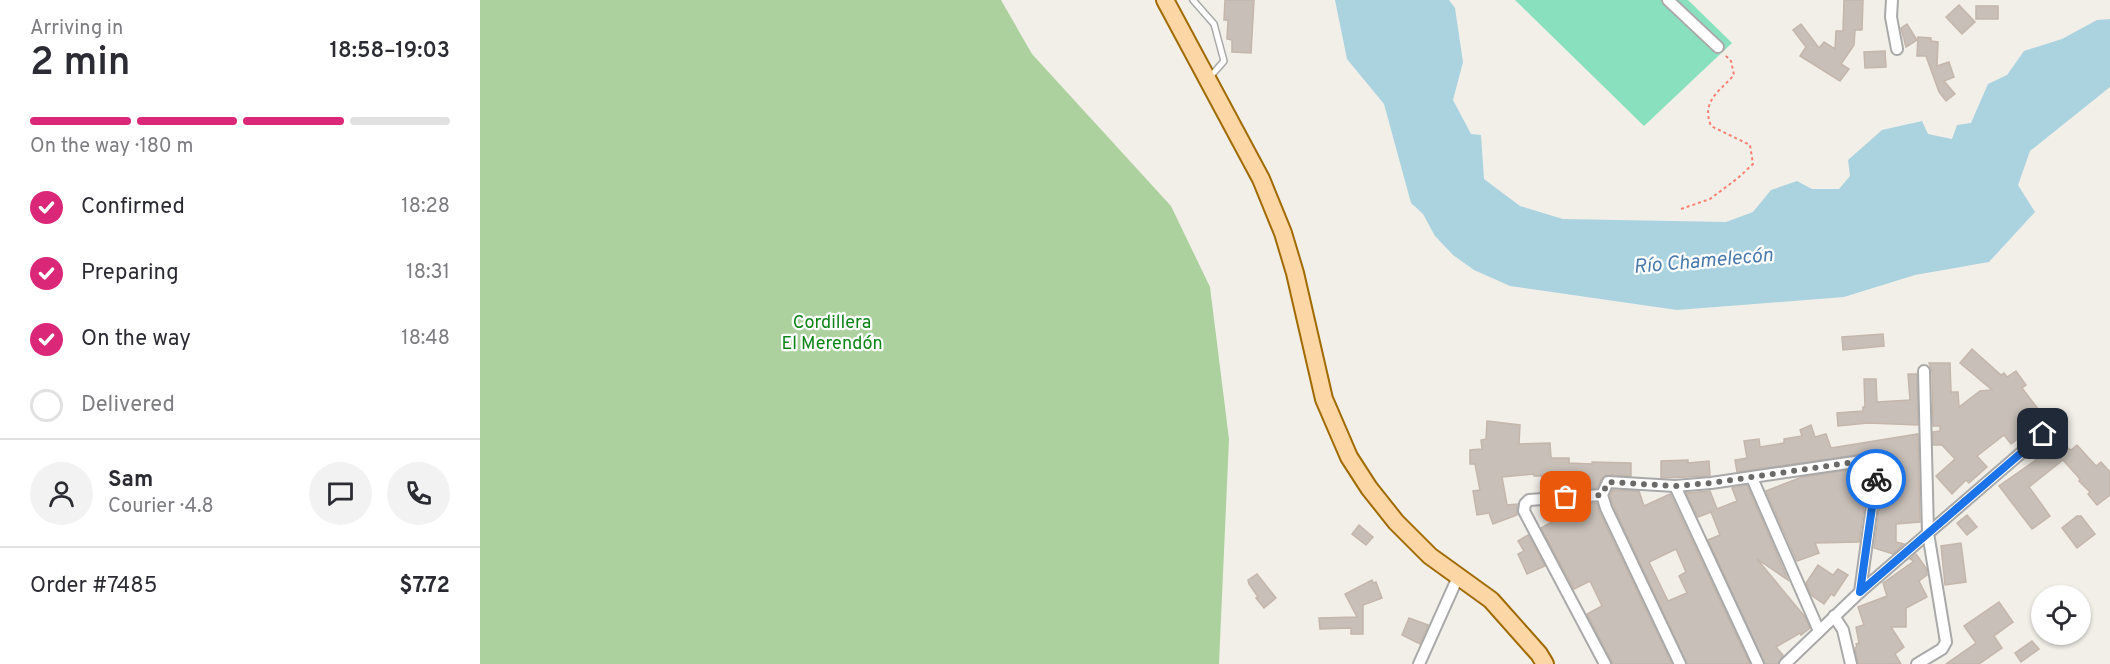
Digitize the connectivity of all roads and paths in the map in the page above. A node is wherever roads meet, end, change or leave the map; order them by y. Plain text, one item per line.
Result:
1 (1193, 0) edge
2 (1668, 0) edge
3 (1892, 0) edge
4 (1169, 1) edge
5 (1718, 47) joint
6 (1897, 49) dead end
7 (1208, 80) junction
8 (1681, 209) dead end
9 (1924, 371) dead end
10 (2043, 434) dead end
11 (1752, 478) junction
12 (1675, 486) junction
13 (1602, 495) junction
14 (1928, 533) junction
15 (1458, 577) junction
16 (1860, 592) junction
17 (1834, 616) junction
18 (1819, 631) junction
19 (1419, 664) edge
20 (1545, 664) edge
21 (1605, 664) edge
22 (1680, 664) edge
23 (1758, 664) edge
24 (1785, 664) edge
25 (1851, 664) edge
26 (1917, 664) edge

1 - 7 lane
2 - 5 street
3 - 6 street
4 - 7 main road
5 - 8 path
7 - 15 main road
9 - 14 street
10 - 14 street
11 - 12 street
11 - 16 street
11 - 18 street
12 - 13 street
12 - 23 street
13 - 21 street
13 - 22 street
14 - 16 street
14 - 26 street
15 - 19 street
15 - 20 main road
16 - 17 street
17 - 18 street
17 - 25 street
18 - 24 street

